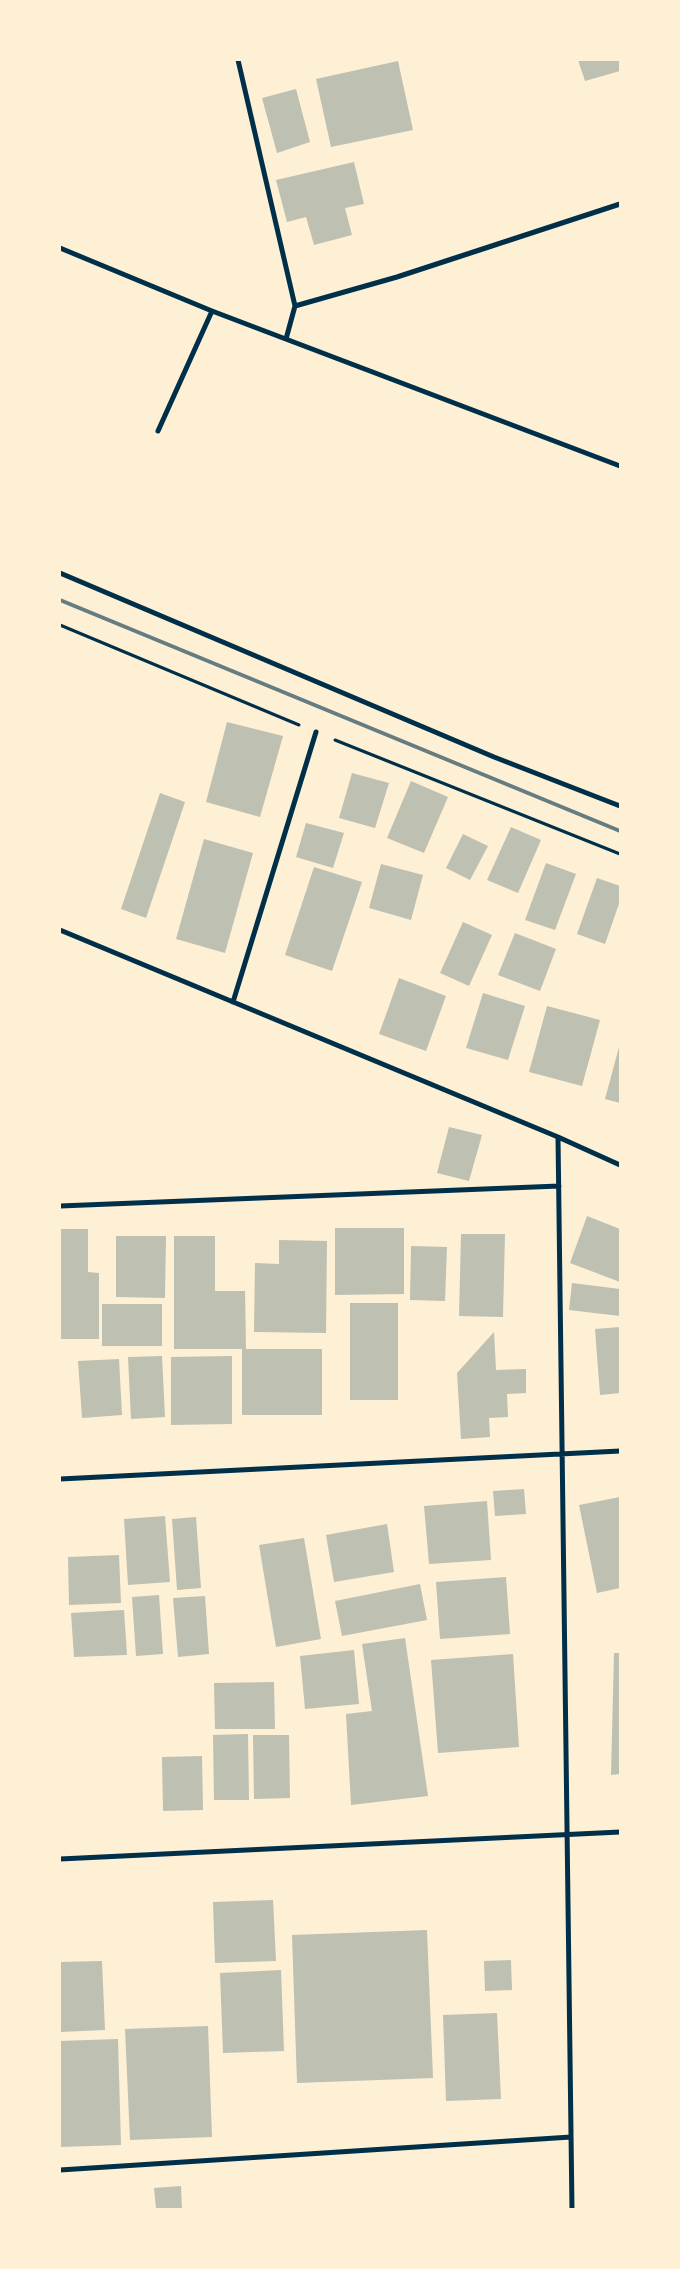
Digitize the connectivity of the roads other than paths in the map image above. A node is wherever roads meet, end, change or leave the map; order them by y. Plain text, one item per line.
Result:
1 (238, 60) edge
2 (620, 204) edge
3 (60, 248) edge
4 (295, 306) junction
5 (212, 311) junction
6 (286, 339) junction
7 (158, 431) dead end
8 (620, 466) edge
9 (60, 573) edge
10 (316, 732) road end
11 (620, 806) edge
12 (60, 930) edge
13 (233, 1002) junction
14 (558, 1137) junction
15 (620, 1165) edge
16 (559, 1186) junction
17 (60, 1206) edge
18 (620, 1452) edge
19 (562, 1455) junction
20 (60, 1479) edge
21 (620, 1832) edge
22 (567, 1834) junction
23 (60, 1859) edge
24 (571, 2137) junction
25 (60, 2170) edge
26 (572, 2209) edge

1 - 4 street
2 - 4 street
3 - 5 street
4 - 6 street
5 - 6 street
5 - 7 street
6 - 8 street
9 - 11 street
10 - 13 street
12 - 13 street
13 - 14 street
14 - 15 street
14 - 16 street
16 - 17 street
16 - 19 street
18 - 19 street
19 - 20 street
19 - 22 street
21 - 22 street
22 - 23 street
22 - 24 street
24 - 25 street
24 - 26 street

